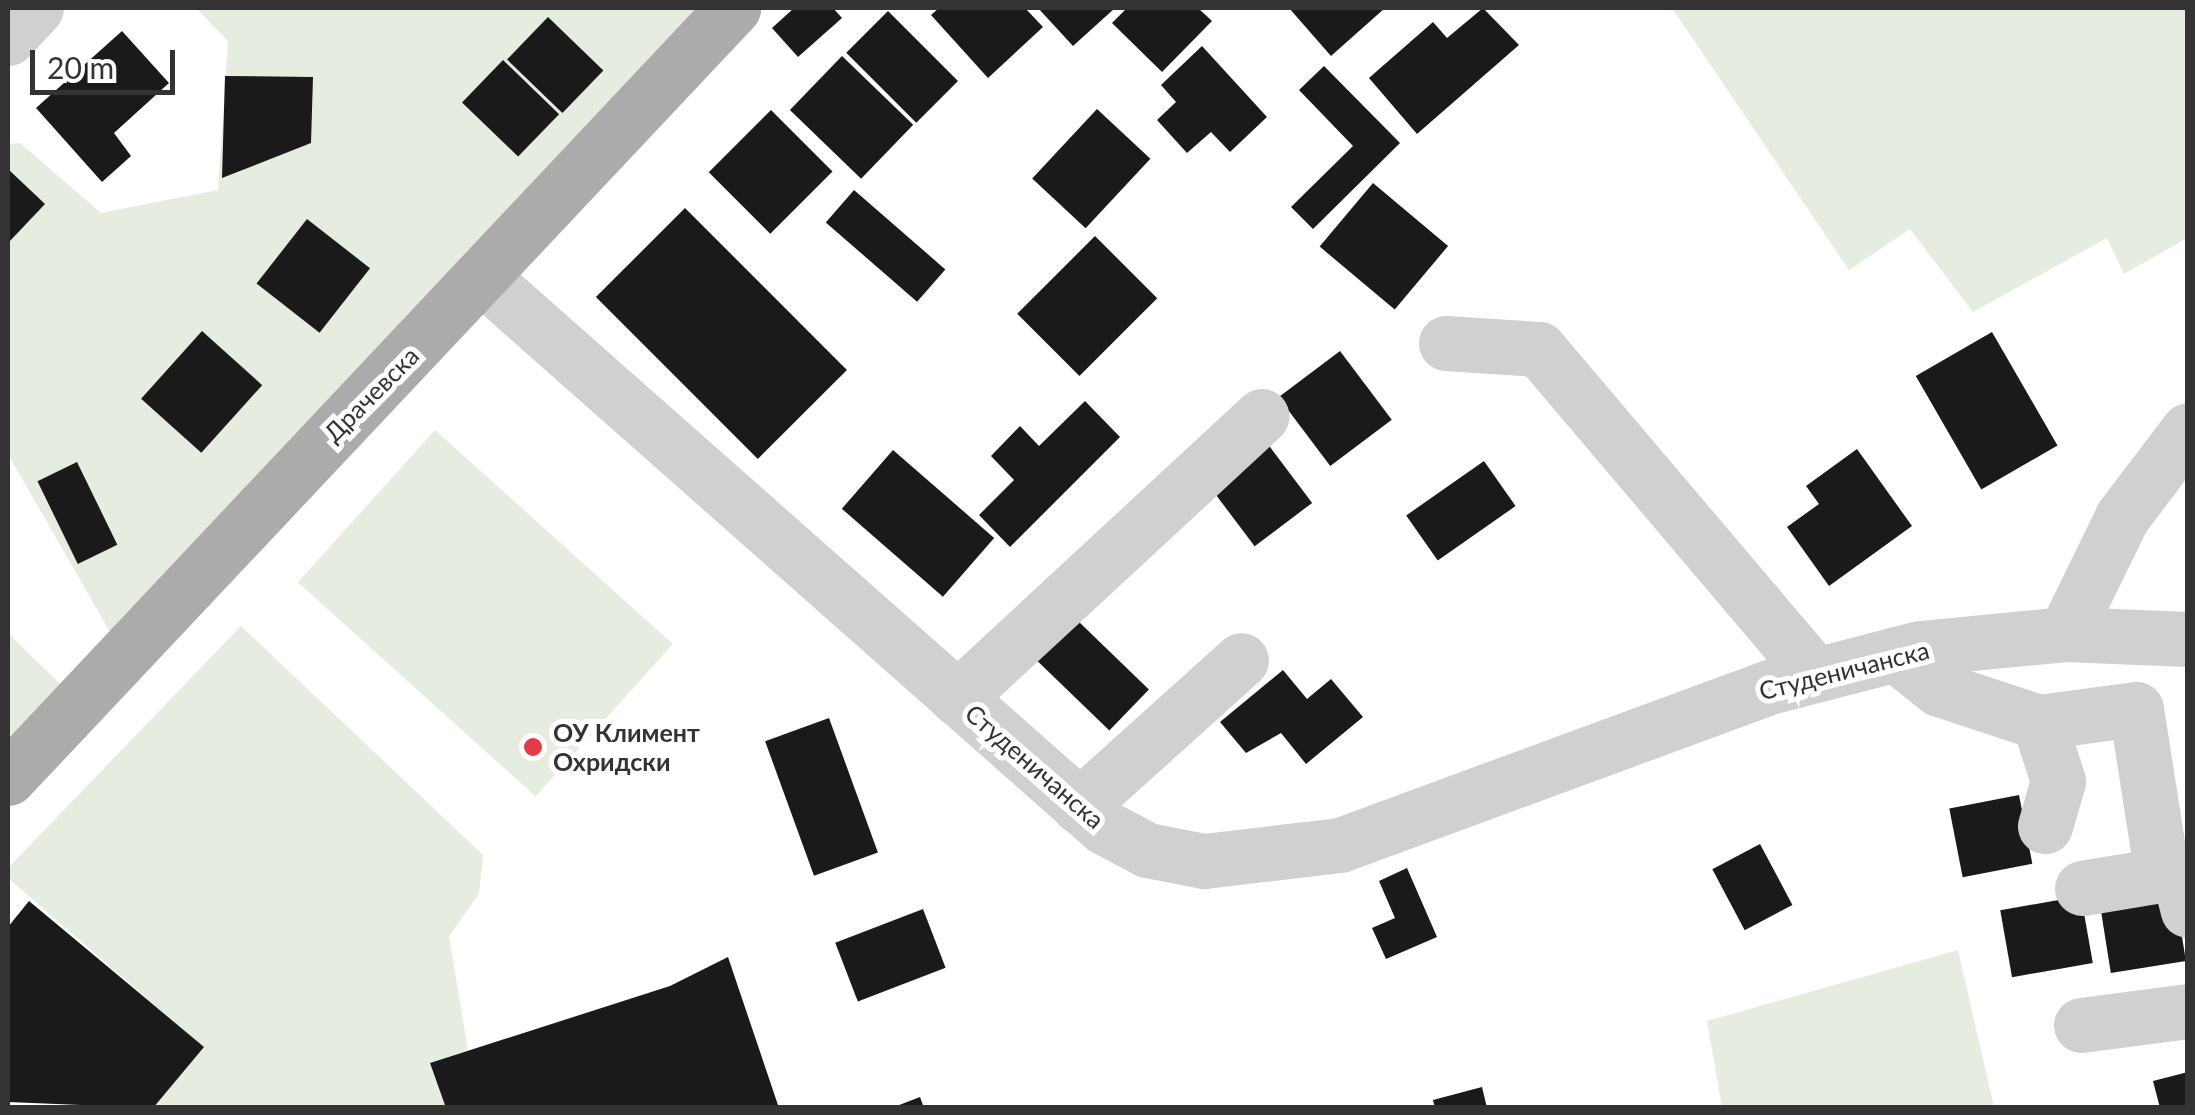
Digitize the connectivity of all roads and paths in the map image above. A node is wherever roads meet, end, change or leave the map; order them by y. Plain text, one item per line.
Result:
1 (36, 8) edge
2 (733, 8) edge
3 (8, 38) edge
4 (484, 278) junction
5 (1446, 343) dead end
6 (1261, 416) dead end
7 (2188, 430) edge
8 (2065, 634) junction
9 (2188, 639) edge
10 (1895, 654) junction
11 (1241, 660) dead end
12 (1815, 675) junction
13 (957, 698) junction
14 (2039, 722) junction
15 (8, 778) edge
16 (1079, 806) junction
17 (2045, 826) dead end
18 (2082, 888) dead end
19 (2181, 891) edge
20 (2188, 1011) edge
21 (2081, 1025) dead end

1 - 3 street
2 - 4 main road, Драчевска
4 - 13 street, Студеничанска
4 - 15 main road, Драчевска
5 - 12 street
6 - 13 street
7 - 8 street
8 - 9 street, Студеничанска
8 - 10 street, Студеничанска
10 - 12 street, Студеничанска
10 - 14 street
11 - 16 street
12 - 16 street, Студеничанска
13 - 16 street, Студеничанска
14 - 17 street
14 - 19 street
18 - 19 street
20 - 21 street

